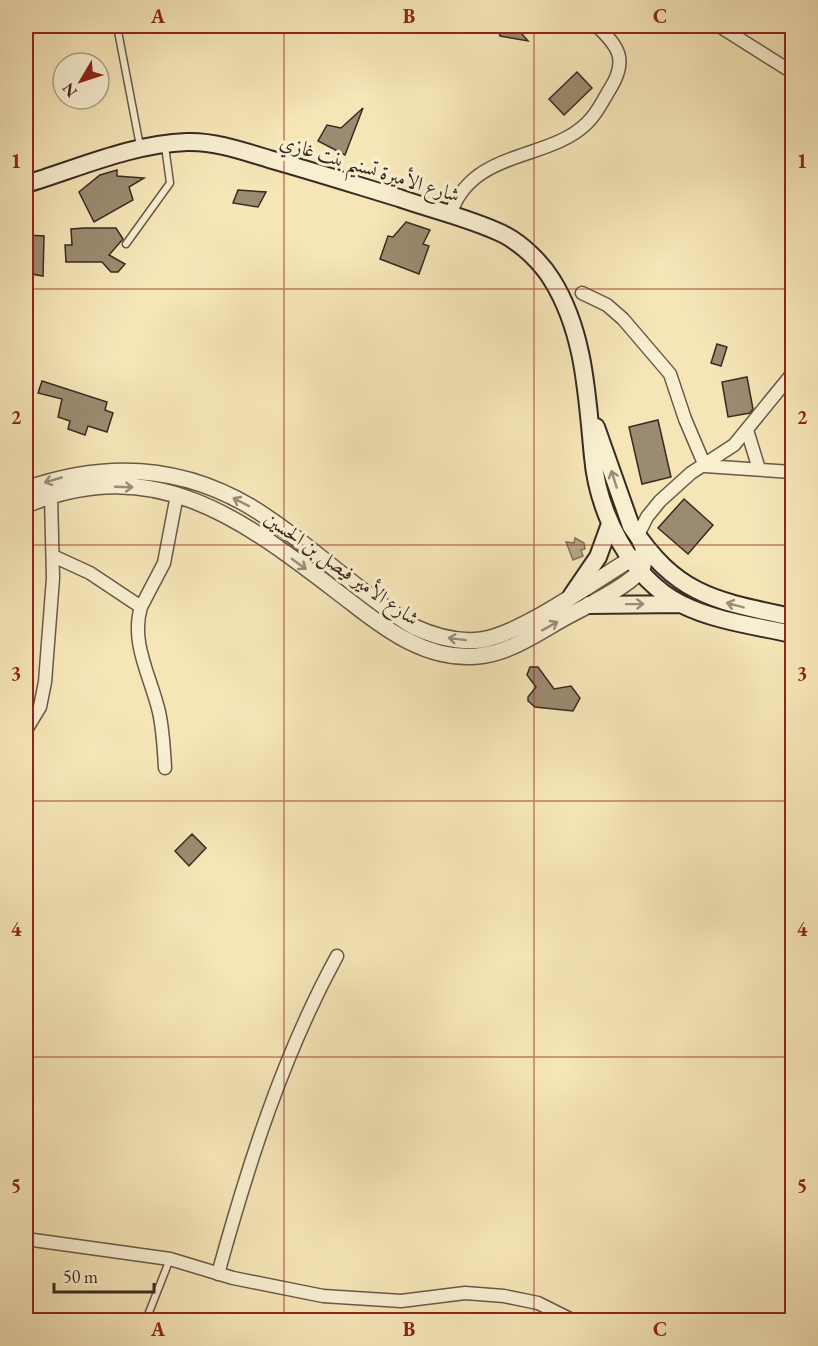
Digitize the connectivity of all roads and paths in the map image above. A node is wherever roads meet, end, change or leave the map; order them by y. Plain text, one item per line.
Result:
1 (117, 26) edge
2 (597, 26) edge
3 (719, 26) edge
4 (792, 72) edge
5 (164, 143) junction
6 (140, 147) junction
7 (26, 183) edge
8 (450, 215) junction
9 (126, 243) dead end
10 (582, 293) dead end
11 (792, 374) edge
12 (590, 411) junction
13 (747, 430) junction
14 (705, 466) junction
15 (759, 469) junction
16 (792, 472) edge
17 (26, 489) edge
18 (177, 495) junction
19 (51, 496) junction
20 (26, 505) edge
21 (610, 524) junction
22 (637, 537) junction
23 (53, 556) junction
24 (644, 562) junction
25 (572, 595) junction
26 (681, 604) junction
27 (589, 605) junction
28 (141, 606) junction
29 (792, 618) edge
30 (792, 634) edge
31 (26, 730) edge
32 (165, 768) dead end
33 (337, 956) dead end
34 (26, 1239) edge
35 (170, 1259) junction
36 (218, 1274) junction
37 (146, 1320) edge
38 (572, 1320) edge

1 - 6 lane
2 - 8 street
3 - 4 street
5 - 6 main road, شارع الأميرة تسنيم بنت غازي
5 - 8 main road, شارع الأميرة تسنيم بنت غازي
5 - 9 lane
6 - 7 main road, شارع الأميرة تسنيم بنت غازي
8 - 12 main road, شارع الأميرة تسنيم بنت غازي
10 - 14 street
11 - 13 street
12 - 21 main road, شارع الأميرة تسنيم بنت غازي
22 -> 12 main road, شارع الأميرة تسنيم بنت غازي
13 - 14 street
13 - 15 street
14 - 15 street
14 - 22 street
15 - 16 street
25 -> 17 street, شارع الأمير فيصل بن الحسين
19 -> 18 street, شارع الأمير فيصل بن الحسين
18 -> 27 street, شارع الأمير فيصل بن الحسين
18 - 28 street
19 - 20 street, شارع الأمير فيصل بن الحسين
19 - 23 street
21 - 24 main road, شارع الأميرة تسنيم بنت غازي
21 - 25 main road
22 - 24 main road, شارع الأميرة تسنيم بنت غازي
23 - 28 street
23 - 31 street
24 - 25 street, شارع الأمير فيصل بن الحسين
24 - 26 main road, شارع الأميرة تسنيم بنت غازي
24 - 27 street, شارع الأمير فيصل بن الحسين
29 -> 24 main road, شارع الأميرة تسنيم بنت غازي
27 -> 26 main road
26 - 30 main road, شارع الأميرة تسنيم بنت غازي
28 - 32 street
33 - 36 street
34 - 35 street
35 - 36 street
35 - 37 lane
36 - 38 street

